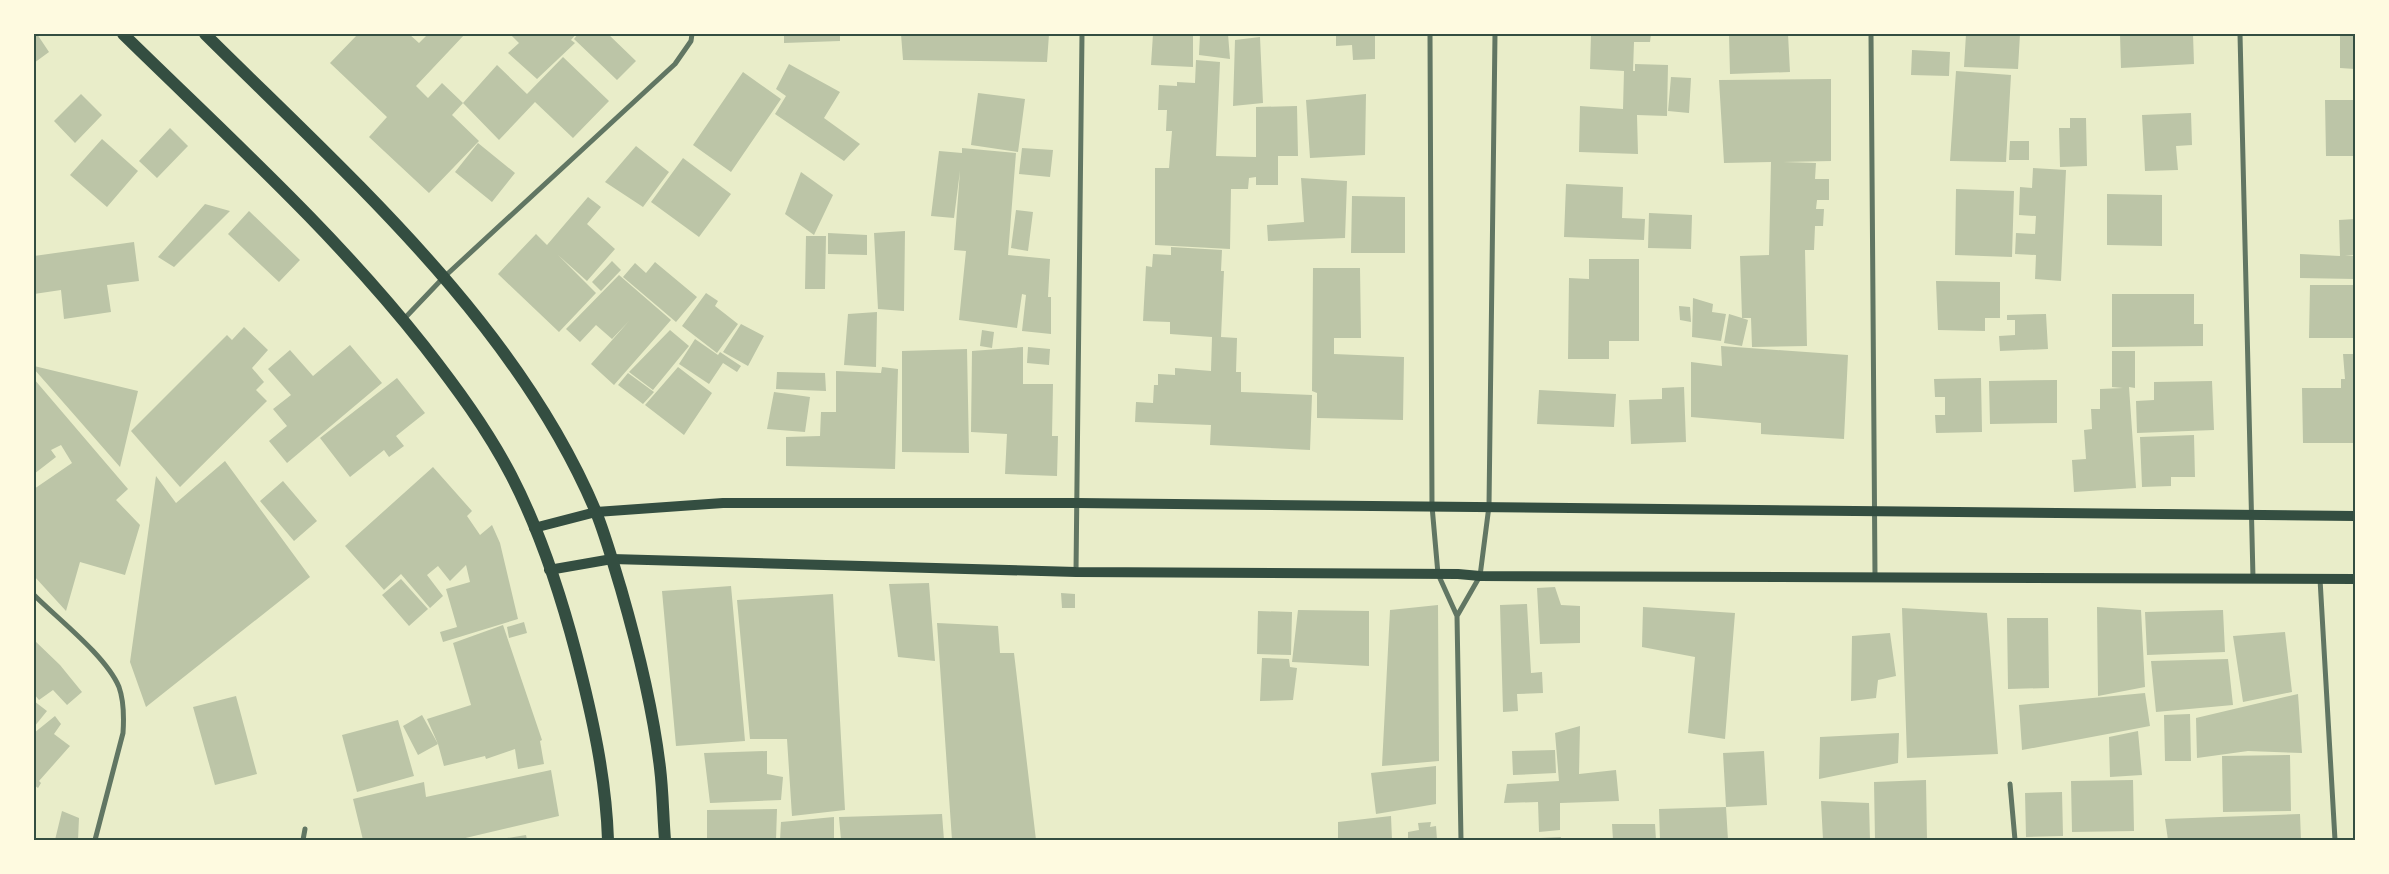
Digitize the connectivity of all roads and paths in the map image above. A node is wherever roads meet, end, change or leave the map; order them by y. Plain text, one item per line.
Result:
1 (123, 34) edge
2 (204, 34) edge
3 (692, 34) edge
4 (1082, 34) edge
5 (1430, 34) edge
6 (1495, 34) edge
7 (1871, 34) edge
8 (2240, 34) edge
9 (443, 278) junction
10 (403, 320) junction
11 (1077, 503) junction
12 (1432, 506) junction
13 (1489, 506) junction
14 (1876, 511) junction
15 (596, 512) junction
16 (2252, 515) junction
17 (2355, 516) edge
18 (534, 528) junction
19 (612, 559) junction
20 (549, 570) junction
21 (1076, 572) junction
22 (1438, 574) junction
23 (1480, 576) junction
24 (1875, 576) junction
25 (2253, 578) junction
26 (2320, 578) junction
27 (2355, 579) edge
28 (34, 595) edge
29 (1457, 616) junction
30 (2010, 784) dead end
31 (305, 828) dead end
32 (95, 840) edge
33 (303, 840) edge
34 (608, 840) edge
35 (665, 840) edge
36 (1461, 840) edge
37 (2015, 840) edge
38 (2335, 840) edge

1 - 10 main road
2 - 9 main road
3 - 9 street
4 - 11 street
5 - 12 street
6 - 13 street
7 - 14 street
8 - 16 street
9 - 10 street
9 - 15 main road
10 - 18 main road
11 - 12 main road
11 - 15 main road
11 - 21 street
12 - 13 main road
12 - 22 street
13 - 14 main road
13 - 23 street
14 - 16 main road
14 - 24 street
15 - 18 main road
15 - 19 main road
16 - 17 main road
16 - 25 street
18 - 20 main road
19 - 20 main road
19 - 21 main road
19 - 35 main road
20 - 34 main road
21 - 22 main road
22 - 23 main road
22 - 29 street
23 - 24 main road
23 - 29 street
24 - 25 main road
25 - 26 main road
26 - 27 main road
26 - 38 street
28 - 32 street
29 - 36 street
30 - 37 street
31 - 33 street

